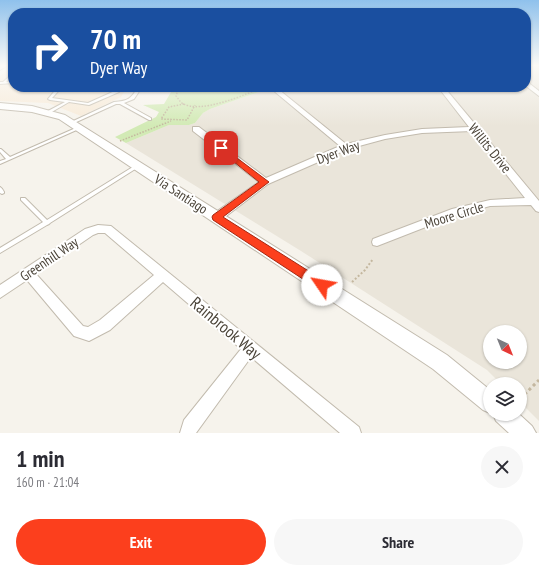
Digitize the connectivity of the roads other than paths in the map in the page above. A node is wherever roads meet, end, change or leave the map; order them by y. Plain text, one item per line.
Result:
1 (531, 87) edge
2 (55, 92) edge
3 (114, 92) edge
4 (137, 92) edge
5 (278, 92) edge
6 (445, 92) edge
7 (539, 94) edge
8 (68, 101) junction
9 (121, 103) junction
10 (1, 107) edge
11 (49, 112) junction
12 (150, 119) dead end
13 (75, 126) junction
14 (196, 130) dead end
15 (474, 130) junction
16 (345, 147) junction
17 (0, 150) edge
18 (9, 159) junction
19 (0, 163) edge
20 (138, 166) junction
21 (265, 182) junction
22 (23, 199) dead end
23 (536, 205) edge
24 (217, 217) junction
25 (47, 222) junction
26 (98, 228) joint
27 (378, 242) dead end
28 (0, 251) edge
29 (28, 274) junction
30 (163, 275) junction
31 (0, 292) edge
32 (250, 348) junction
33 (483, 397) edge
34 (511, 421) edge
35 (188, 433) edge
36 (353, 433) edge
37 (525, 433) edge

1 - 7 street
2 - 8 lane
3 - 8 lane
4 - 9 lane
5 - 16 street
6 - 15 street, Willits Drive
8 - 11 lane
9 - 12 lane
9 - 13 lane
10 - 11 street, Via Santiago
11 - 13 street, Via Santiago
13 - 18 lane
13 - 20 street, Via Santiago
14 - 21 street
15 - 16 street, Dyer Way
15 - 23 street, Willits Drive
16 - 21 street, Dyer Way
17 - 18 lane
18 - 19 lane
20 - 24 street, Via Santiago
20 - 25 lane
21 - 24 street, Dyer Way
22 - 25 lane
23 - 27 street, Moore Circle
24 - 33 street, Via Santiago
25 - 28 lane
26 - 29 street, Greenhill Way
26 - 30 street, Rainbrook Way
29 - 30 street
29 - 31 street, Greenhill Way
30 - 32 street, Rainbrook Way
32 - 35 street
32 - 36 street, Rainbrook Way
34 - 37 street

